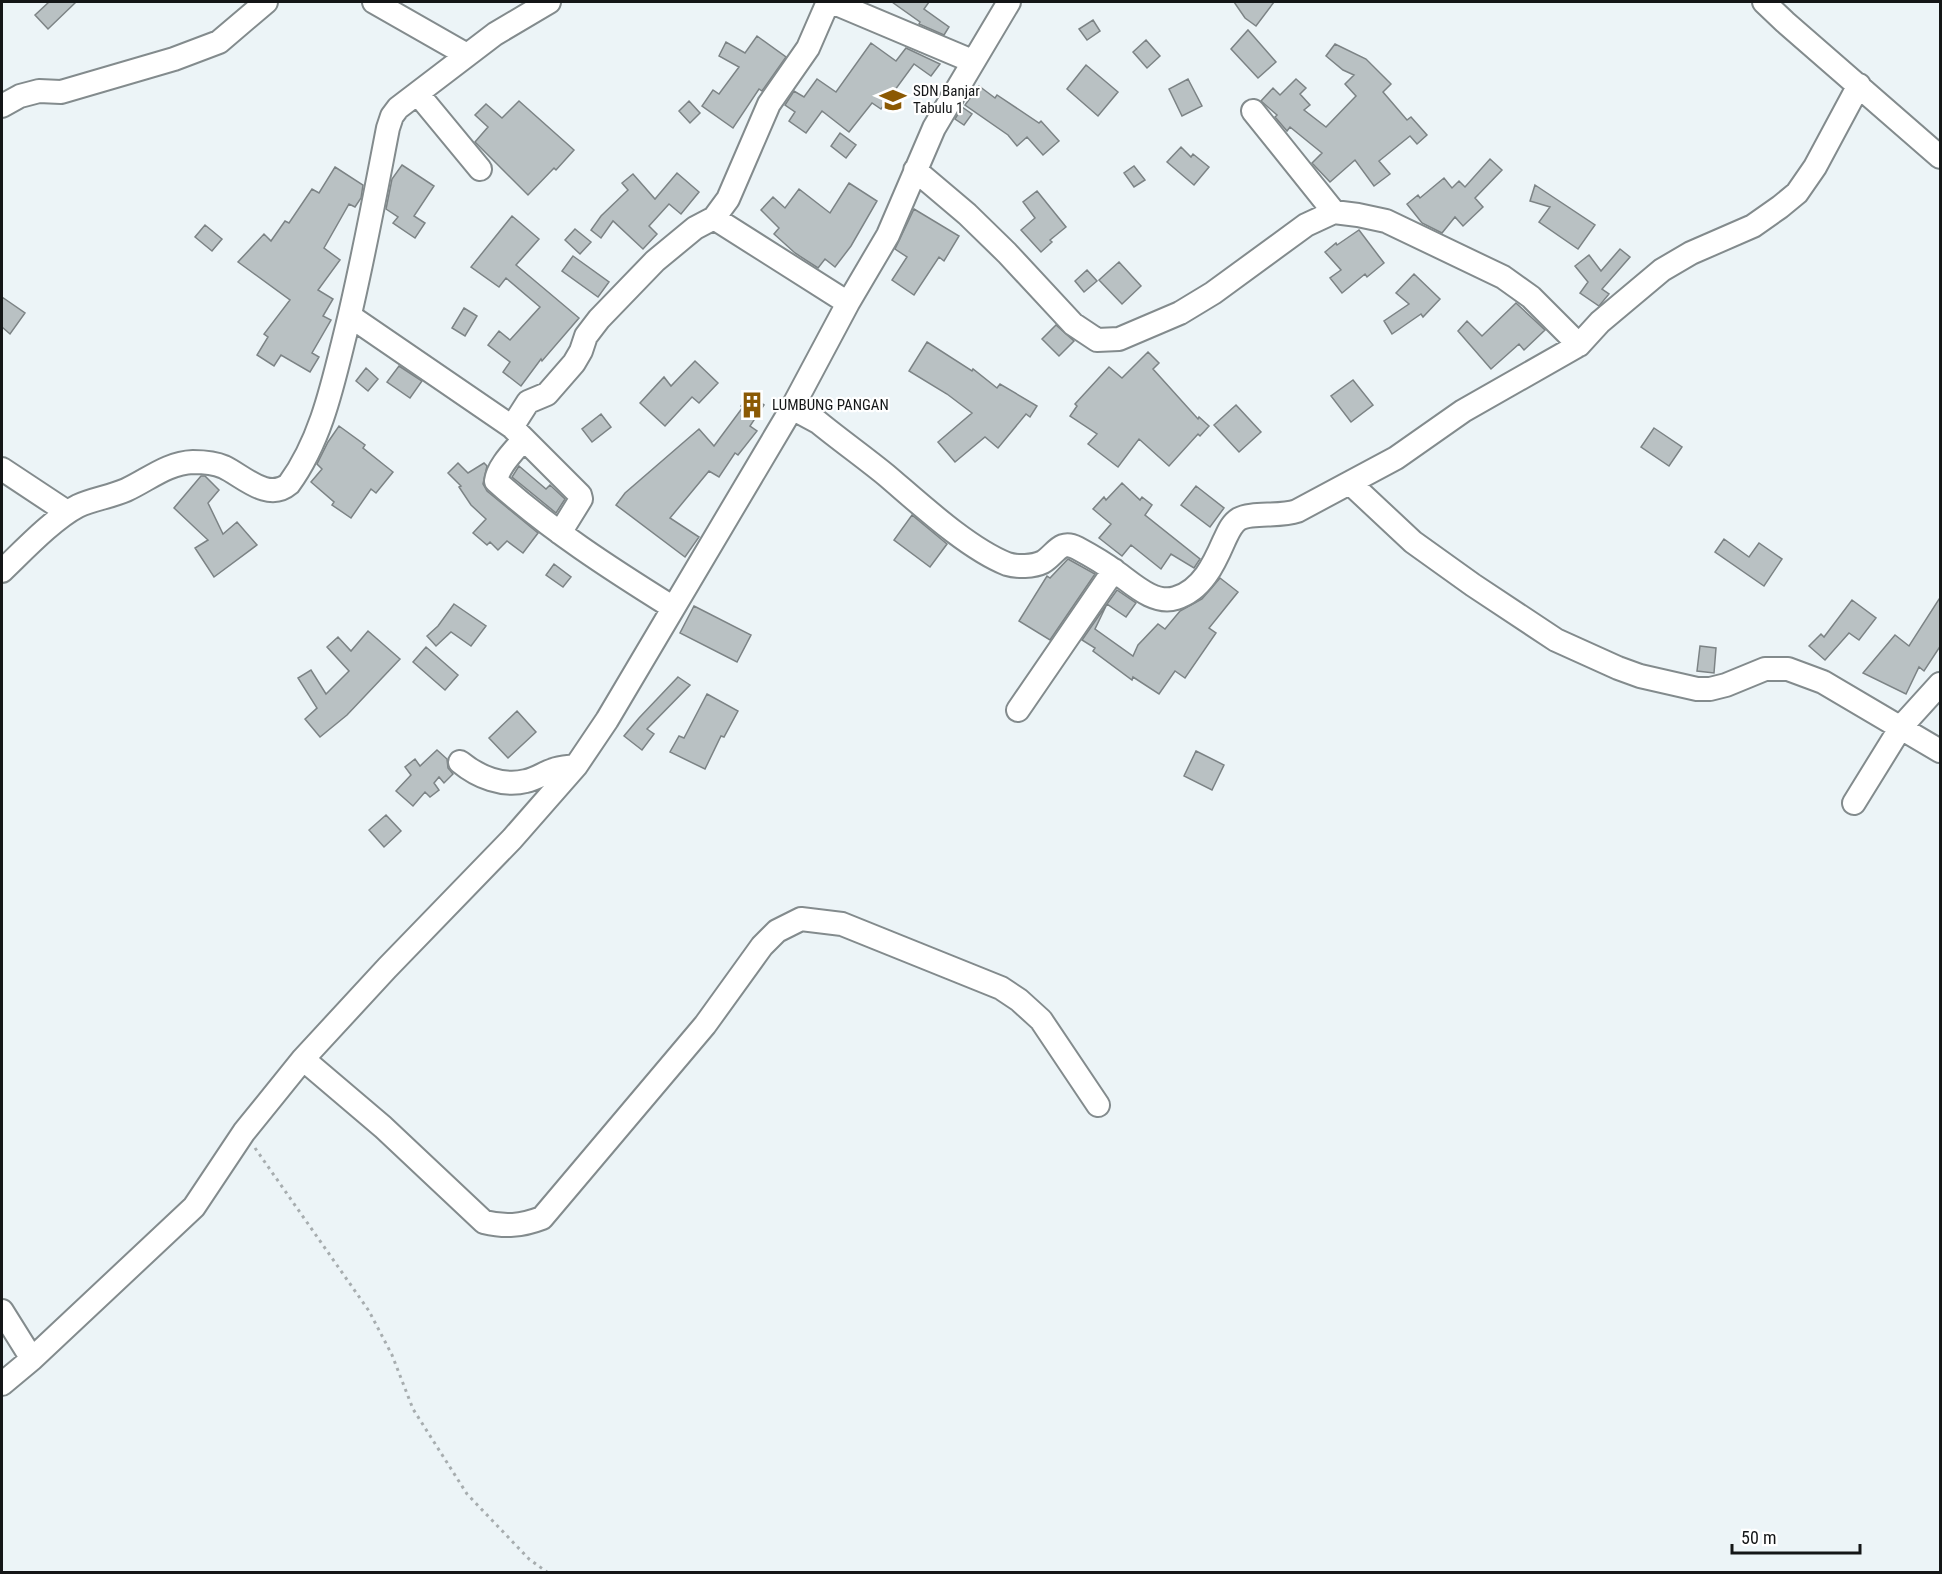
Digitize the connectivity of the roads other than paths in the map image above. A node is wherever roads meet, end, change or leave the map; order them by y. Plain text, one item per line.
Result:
1 (266, 2) edge
2 (374, 2) edge
3 (547, 2) edge
4 (830, 2) edge
5 (1009, 2) edge
6 (1764, 2) edge
7 (467, 54) junction
8 (972, 61) junction
9 (1859, 85) junction
10 (417, 94) junction
11 (2, 106) edge
12 (1253, 111) dead end
13 (1941, 157) edge
14 (480, 169) dead end
15 (915, 170) junction
16 (1334, 212) junction
17 (714, 218) junction
18 (848, 303) junction
19 (350, 316) junction
20 (1579, 345) junction
21 (792, 408) junction
22 (518, 433) junction
23 (2, 469) edge
24 (1351, 484) junction
25 (67, 512) junction
26 (560, 533) junction
27 (1114, 570) junction
28 (2, 571) edge
29 (672, 607) junction
30 (1941, 684) edge
31 (1018, 710) dead end
32 (1901, 726) junction
33 (1941, 751) edge
34 (460, 762) dead end
35 (576, 766) junction
36 (1854, 803) dead end
37 (303, 1059) junction
38 (1098, 1105) dead end
39 (2, 1311) edge
40 (32, 1359) junction
41 (2, 1384) edge

1 - 11 street
2 - 7 street
3 - 7 street
4 - 8 street
4 - 17 street
5 - 8 street
6 - 9 street
7 - 10 street
8 - 15 street
9 - 13 street
9 - 20 street
10 - 14 street
10 - 19 street
12 - 16 street
15 - 16 street
15 - 18 street
16 - 20 street
17 - 18 street
17 - 22 street
18 - 21 street
19 - 22 street
19 - 25 street
20 - 24 street
21 - 27 street
21 - 29 street
22 - 26 street
22 - 26 street
23 - 25 street
24 - 27 street
24 - 32 street
25 - 28 street
26 - 29 street
27 - 31 street
29 - 35 street
30 - 32 street
32 - 33 street
32 - 36 street
34 - 35 street
35 - 37 street
37 - 38 street
37 - 40 street
39 - 40 street
40 - 41 street

